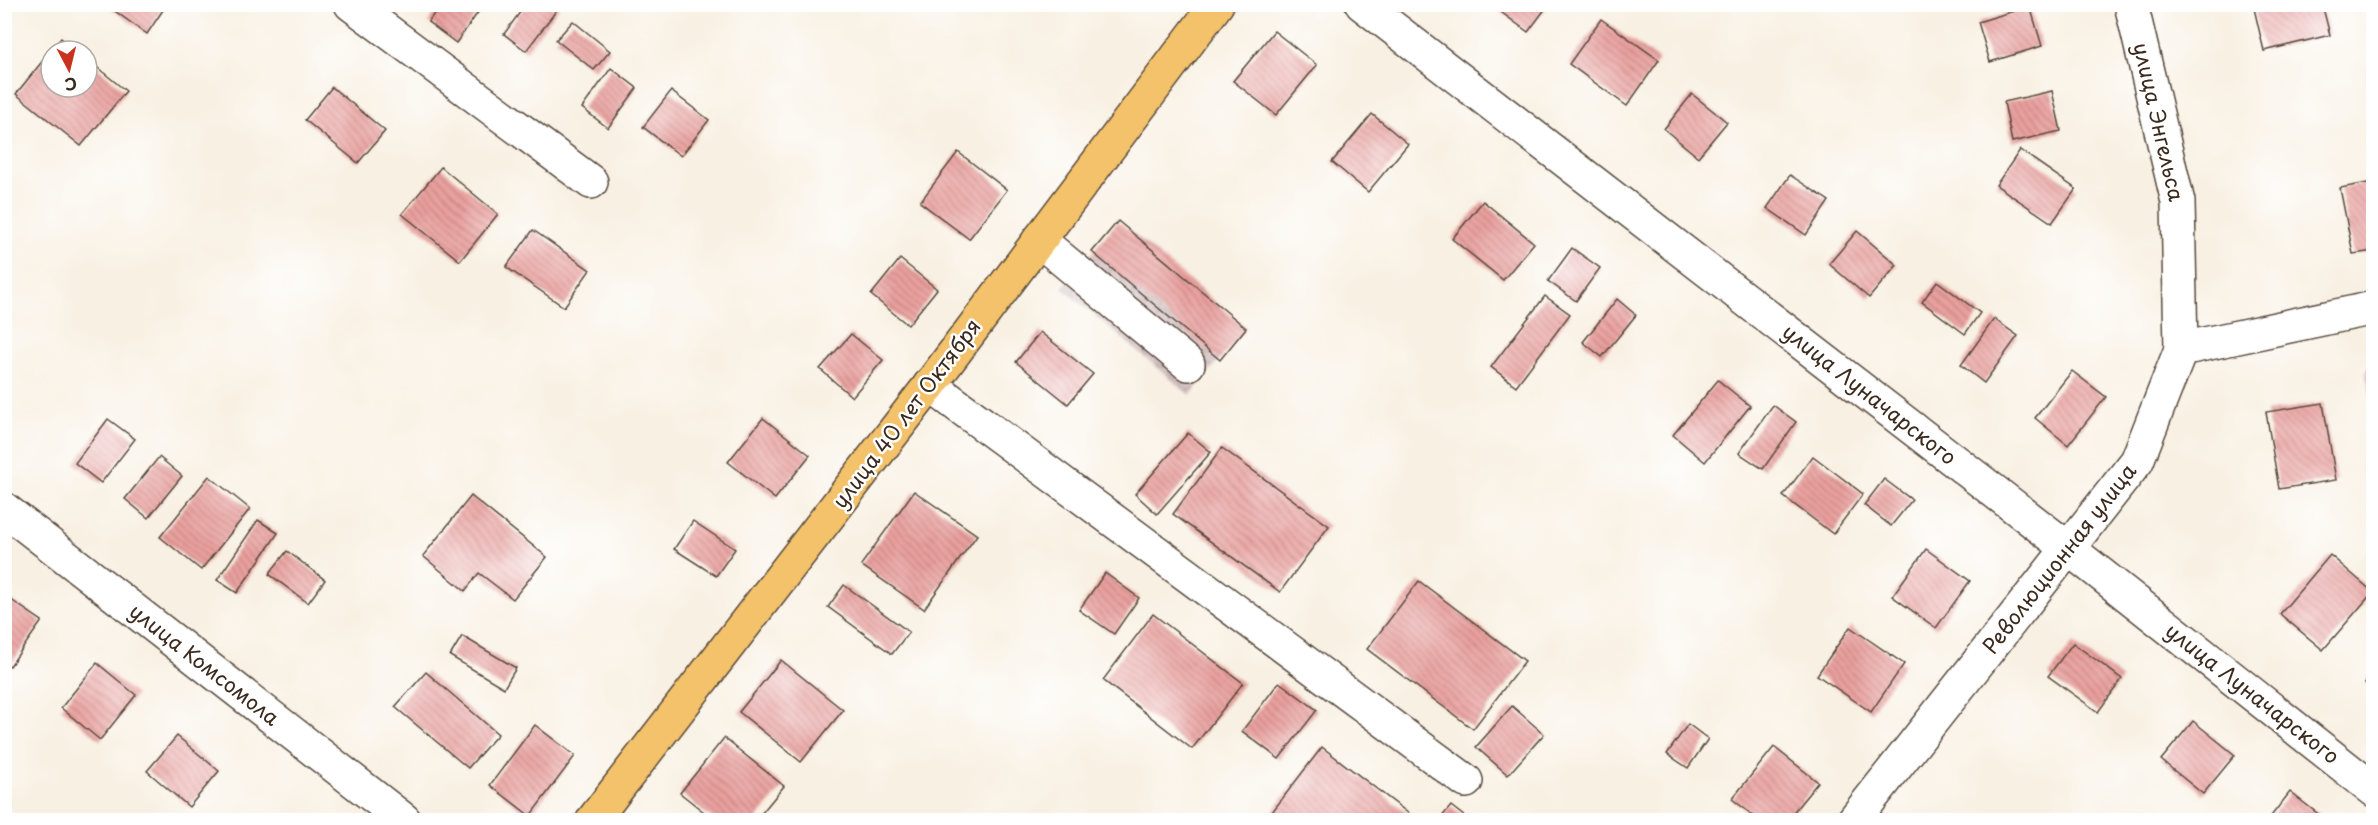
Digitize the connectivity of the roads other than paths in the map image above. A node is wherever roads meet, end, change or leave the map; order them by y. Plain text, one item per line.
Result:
1 (351, 4) edge
2 (1216, 4) edge
3 (1362, 4) edge
4 (2132, 4) edge
5 (591, 182) dead end
6 (1039, 240) junction
7 (2373, 308) edge
8 (2181, 349) junction
9 (1188, 364) dead end
10 (930, 385) junction
11 (4, 509) edge
12 (2069, 549) junction
13 (1466, 781) dead end
14 (2373, 790) edge
15 (404, 820) edge
16 (593, 820) edge
17 (1854, 820) edge

1 - 5 street
2 - 6 main road, улица 40 лет Октября
3 - 12 street, улица Луначарского
4 - 8 street, улица Энгельса
6 - 9 street
6 - 10 main road, улица 40 лет Октября
7 - 8 street
8 - 12 street, Революционная улица
10 - 13 street
10 - 16 main road, улица 40 лет Октября
11 - 15 street, улица Комсомола
12 - 14 street, улица Луначарского
12 - 17 street, Революционная улица

